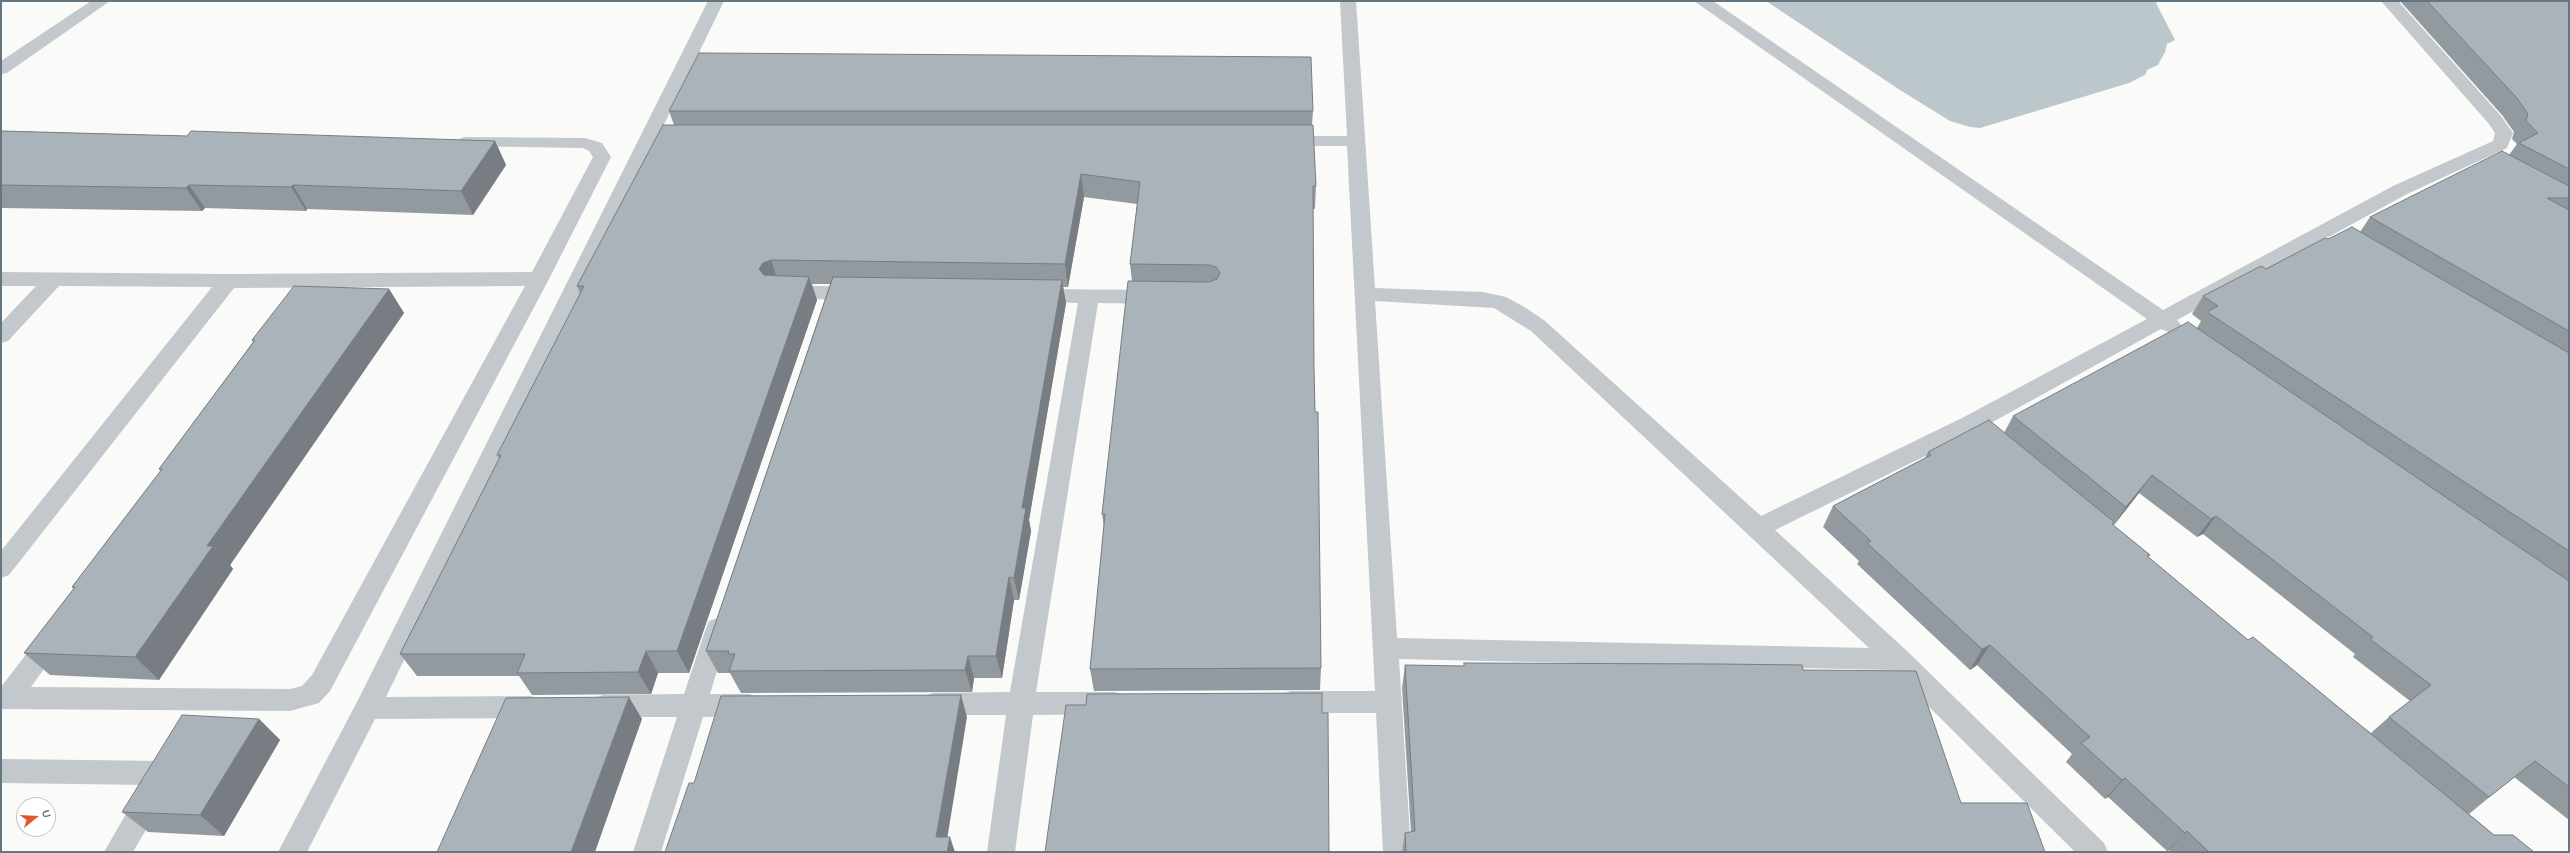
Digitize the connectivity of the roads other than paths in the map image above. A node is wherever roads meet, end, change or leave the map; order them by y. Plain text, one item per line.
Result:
1 (102, 1) edge
2 (716, 1) edge
3 (1348, 1) edge
4 (1702, 1) edge
5 (2389, 1) edge
6 (1, 69) edge
7 (1268, 141) edge
8 (1356, 141) junction
9 (446, 142) edge
10 (2476, 154) junction
11 (2496, 165) edge
12 (2328, 229) junction
13 (2349, 241) edge
14 (1, 279) edge
15 (54, 279) junction
16 (539, 279) junction
17 (228, 281) junction
18 (315, 281) junction
19 (779, 292) edge
20 (831, 294) junction
21 (1365, 294) junction
22 (878, 295) edge
23 (1018, 296) edge
24 (1089, 296) junction
25 (1172, 297) edge
26 (301, 300) edge
27 (823, 317) edge
28 (2162, 319) junction
29 (1, 336) edge
30 (2188, 337) edge
31 (1758, 528) junction
32 (1, 568) edge
33 (725, 608) edge
34 (65, 621) edge
35 (1385, 648) junction
36 (1898, 659) junction
37 (5, 698) edge
38 (211, 701) junction
39 (1268, 702) edge
40 (1388, 702) junction
41 (1141, 703) edge
42 (911, 704) edge
43 (1021, 704) junction
44 (771, 705) edge
45 (692, 706) junction
46 (367, 708) junction
47 (195, 727) edge
48 (1, 771) edge
49 (118, 852) edge
50 (292, 852) edge
51 (646, 852) edge
52 (1001, 852) edge
53 (1397, 852) edge
54 (2094, 852) edge

1 - 6 street
2 - 46 street
3 - 8 street
4 - 28 street
5 - 10 street
7 - 8 street
8 - 21 street
9 - 16 street
10 - 11 street
10 - 12 street
12 - 13 street
12 - 28 street
14 - 15 street
15 - 17 street
15 - 29 street
16 - 18 street
16 - 38 street
17 - 18 street
17 - 32 street
18 - 26 street
19 - 20 street
20 - 22 street
20 - 27 street
21 - 31 street
21 - 35 street
23 - 24 street
24 - 25 street
24 - 43 street
28 - 30 street
28 - 31 street
31 - 36 street
33 - 45 street
34 - 37 street
35 - 36 street
35 - 40 street
36 - 54 street
37 - 38 street
38 - 47 street
39 - 40 street
40 - 53 street
41 - 43 street
42 - 43 street
43 - 52 street
44 - 45 street
45 - 46 street
45 - 51 street
46 - 50 street
48 - 49 street

